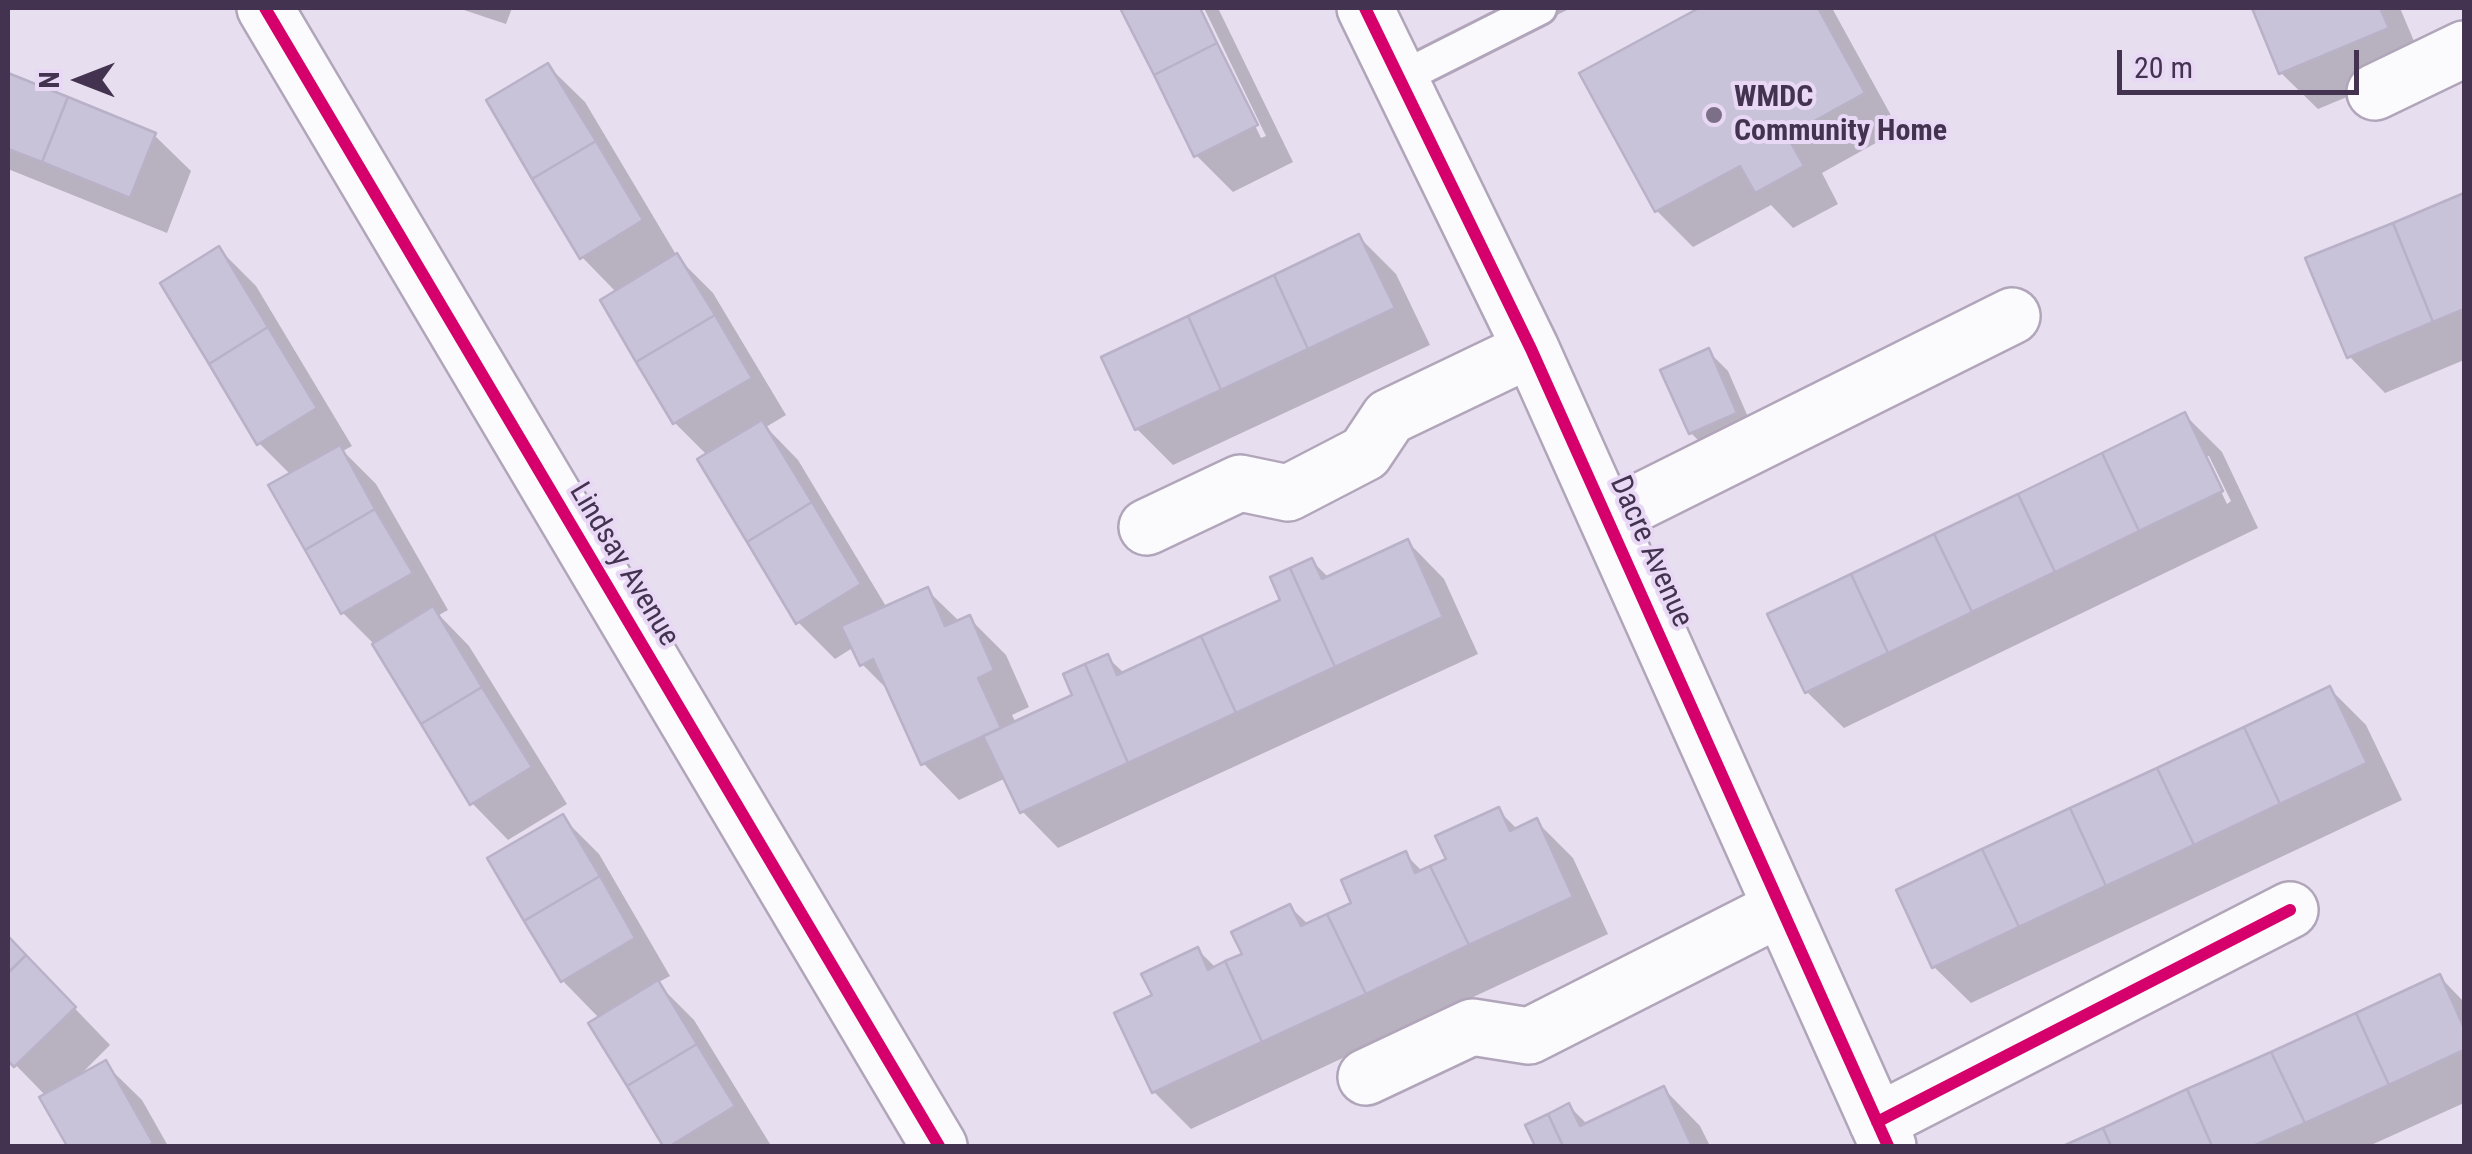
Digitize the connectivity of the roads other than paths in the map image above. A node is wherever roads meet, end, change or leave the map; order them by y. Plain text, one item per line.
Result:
1 (265, 8) edge
2 (1365, 8) edge
3 (1540, 8) edge
4 (2464, 49) edge
5 (1402, 78) junction
6 (2375, 92) dead end
7 (2012, 316) dead end
8 (1532, 349) junction
9 (1607, 518) junction
10 (1147, 526) dead end
11 (1780, 908) junction
12 (2290, 910) dead end
13 (1366, 1077) dead end
14 (1882, 1134) edge
15 (940, 1146) edge

1 - 15 street, Lindsay Avenue
2 - 5 street, Dacre Avenue
3 - 5 lane
4 - 6 street
5 - 8 street, Dacre Avenue
7 - 9 street, Dacre Avenue
8 - 9 street, Dacre Avenue
8 - 10 street
9 - 11 street, Dacre Avenue
11 - 13 street
11 - 14 street, Dacre Avenue
12 - 14 street, Dacre Avenue

